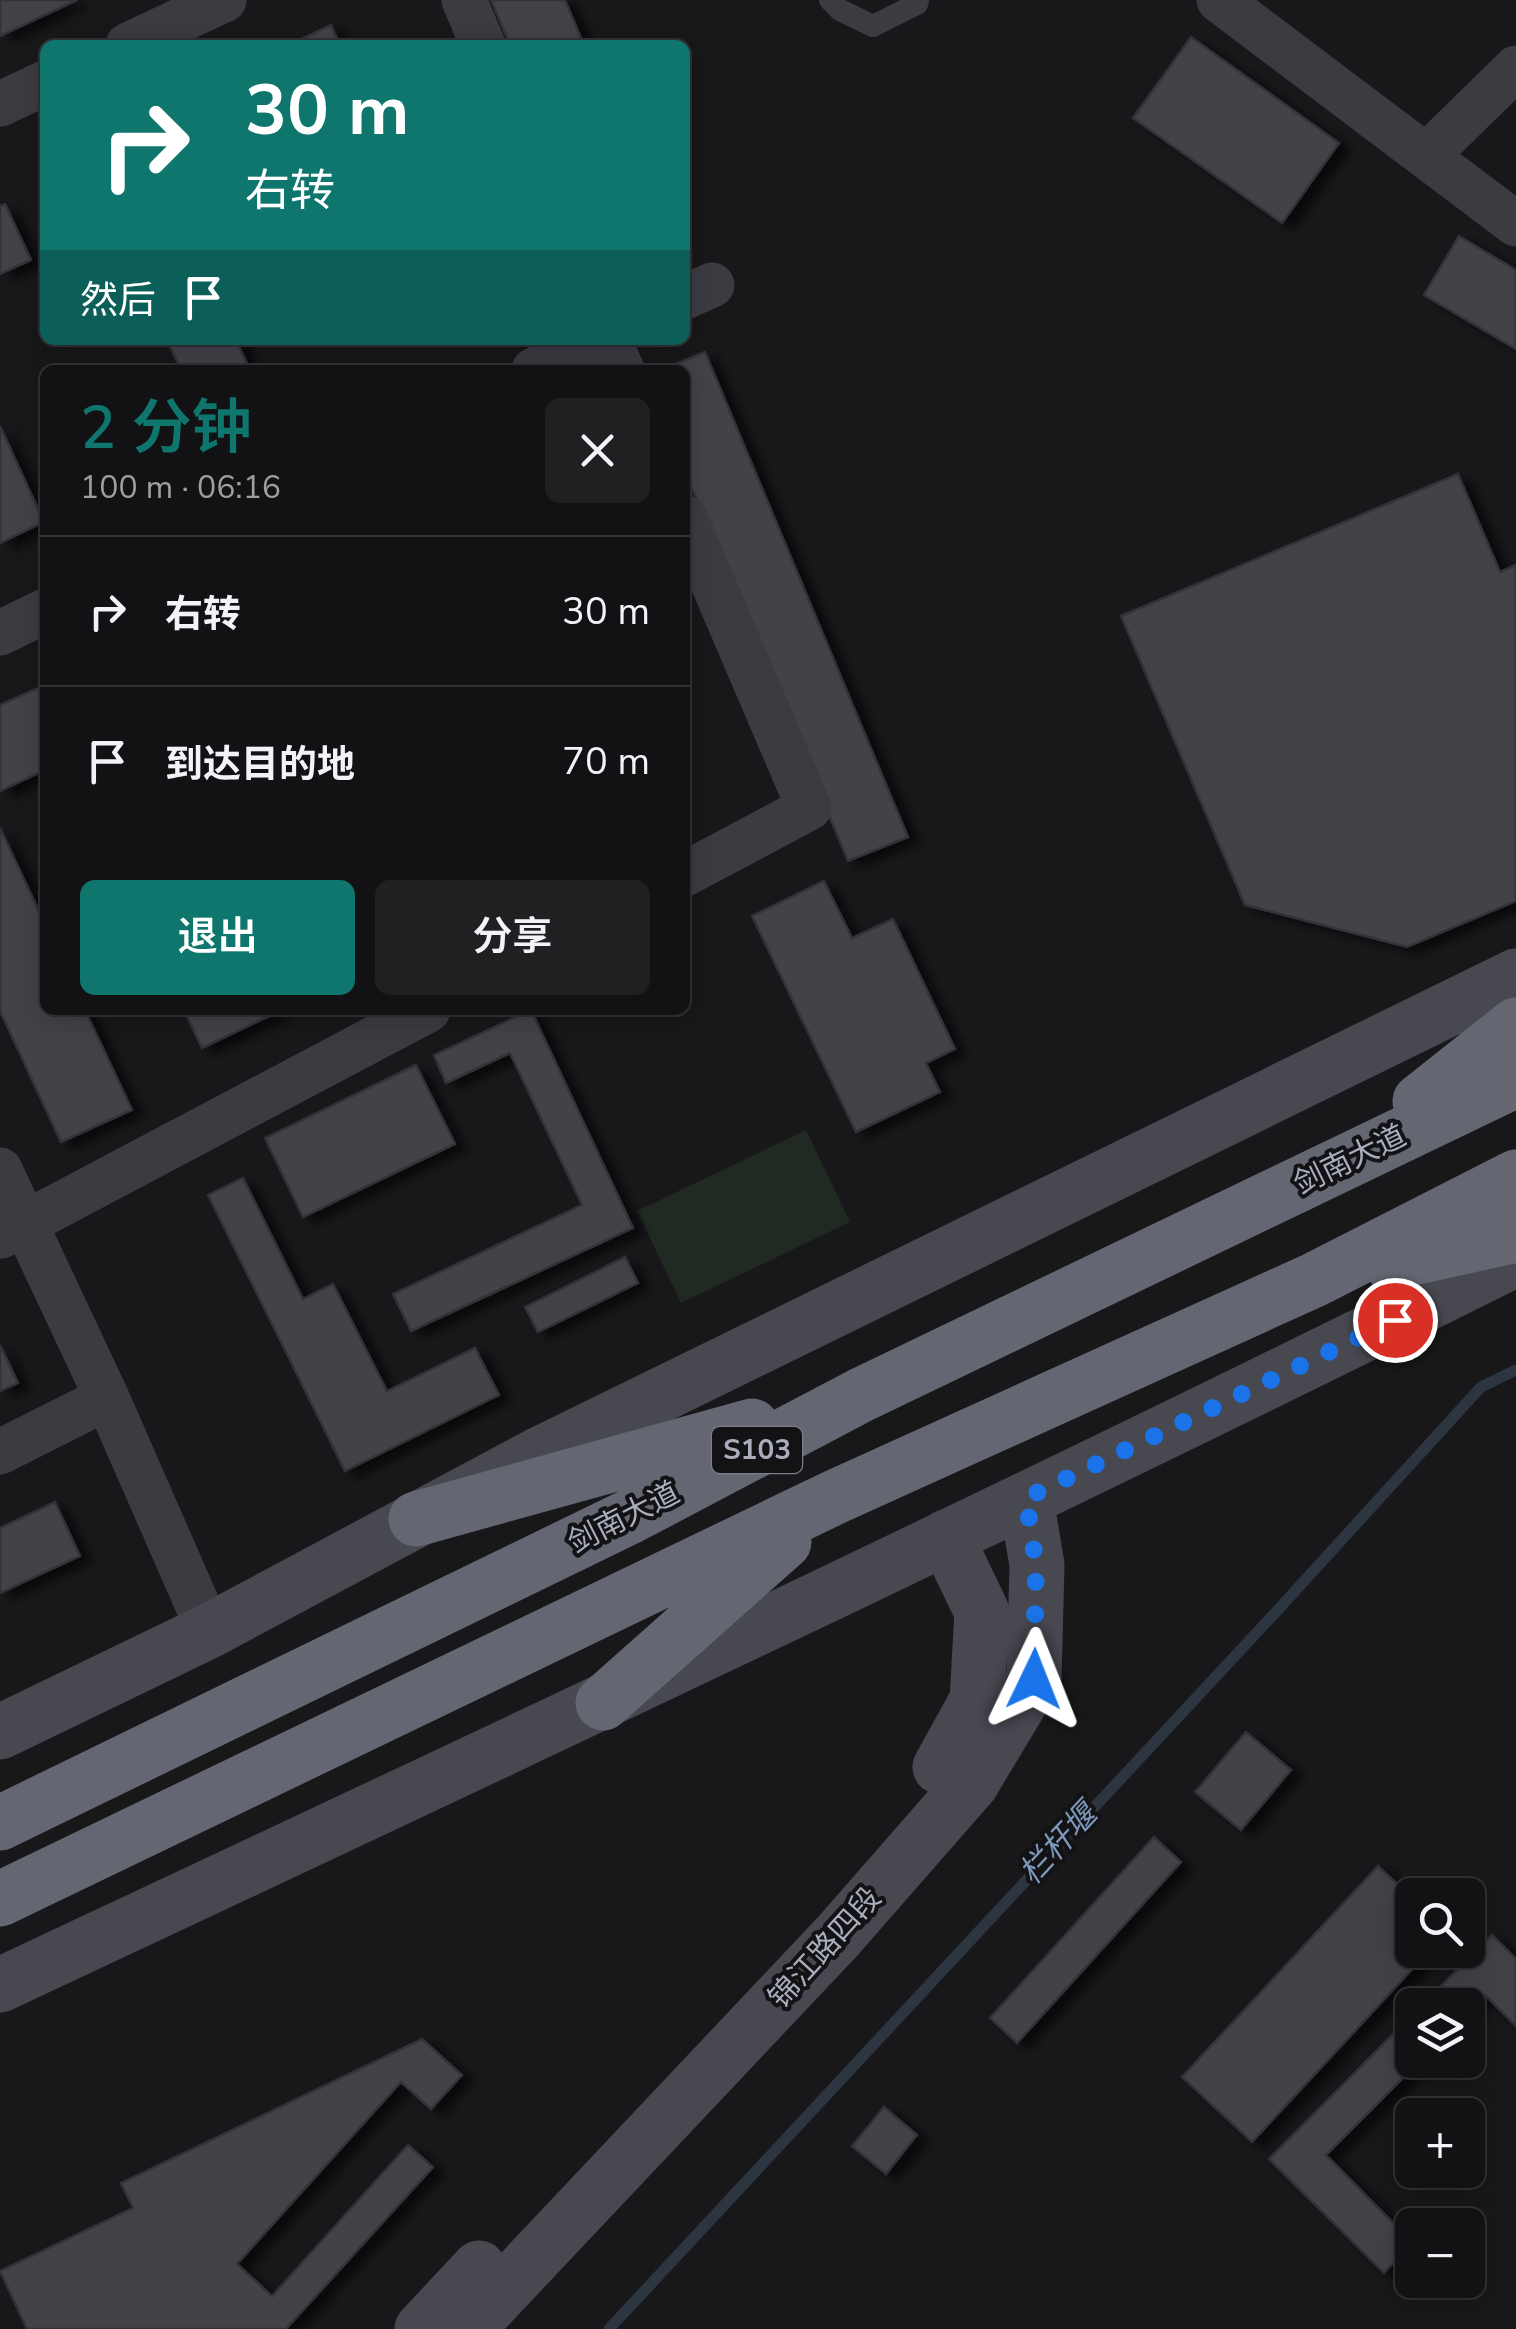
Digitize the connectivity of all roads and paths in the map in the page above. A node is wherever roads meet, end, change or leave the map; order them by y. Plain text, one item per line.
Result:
1 (224, 0) edge
2 (464, 0) edge
3 (830, 0) edge
4 (918, 0) edge
5 (1218, 0) edge
6 (139, 40) edge
7 (481, 40) edge
8 (1516, 68) edge
9 (40, 86) edge
10 (0, 104) edge
11 (1426, 156) junction
12 (1516, 224) edge
13 (584, 345) edge
14 (544, 365) edge
15 (690, 530) edge
16 (40, 613) edge
17 (0, 633) edge
18 (690, 871) edge
19 (1516, 976) edge
20 (419, 1015) edge
21 (1516, 1026) edge
22 (1516, 1080) edge
23 (1335, 1167) junction
24 (0, 1170) edge
25 (1516, 1177) edge
26 (12, 1230) edge
27 (1516, 1236) edge
28 (1516, 1259) edge
29 (1314, 1280) junction
30 (861, 1396) junction
31 (106, 1398) junction
32 (0, 1452) edge
33 (835, 1497) junction
34 (1026, 1498) junction
35 (416, 1519) junction
36 (946, 1538) junction
37 (209, 1631) junction
38 (603, 1702) junction
39 (0, 1732) edge
40 (0, 1823) edge
41 (0, 1899) edge
42 (0, 1985) edge
43 (422, 2329) edge
44 (467, 2329) edge

1 - 6 street
2 - 7 street
3 - 4 lane
5 - 11 street
8 - 11 street
9 - 10 street
11 - 12 street
13 - 14 street
15 - 18 street
16 - 17 street
19 - 35 main road
20 - 26 street
21 - 23 highway
22 - 23 highway, 剑南大道 / S103
23 - 30 highway, 剑南大道 / S103
24 - 26 street
25 - 29 highway, S103
26 - 31 street
27 - 29 highway
28 - 34 main road
29 - 33 highway, S103
30 - 35 highway
30 - 40 highway, 剑南大道 / S103
31 - 32 street
31 - 37 street
33 - 38 highway
33 - 41 highway, S103
34 - 36 main road
34 - 44 main road, 锦江路四段
35 - 37 main road
36 - 38 main road
36 - 43 main road, 锦江路四段
37 - 39 main road
38 - 42 main road

